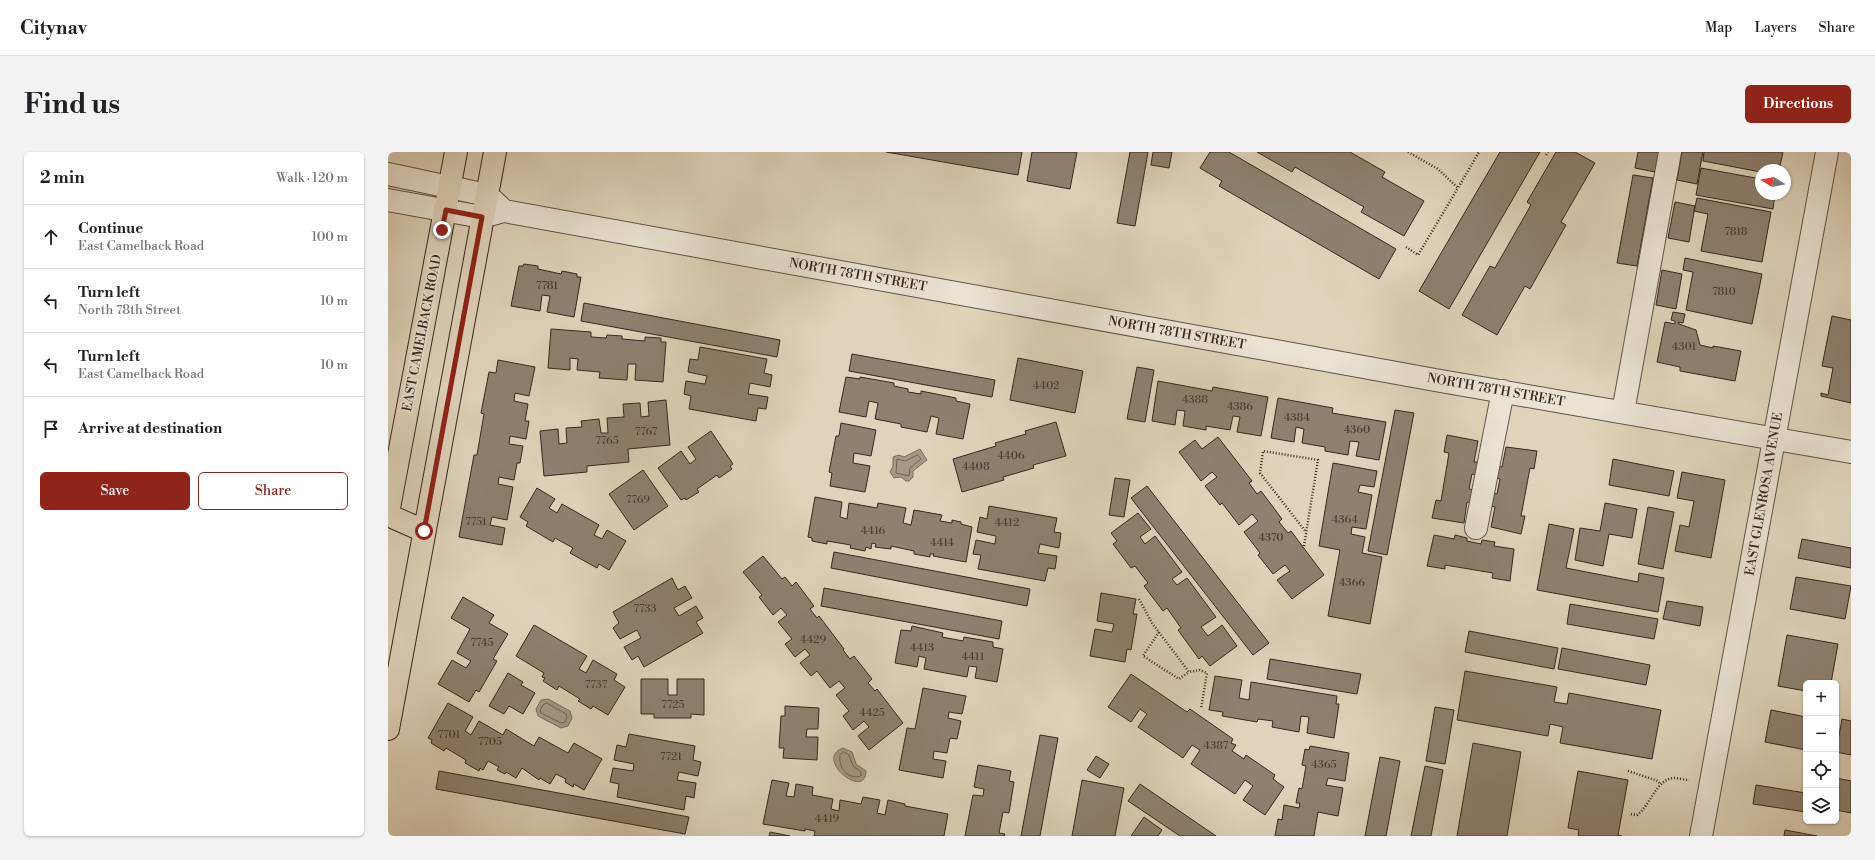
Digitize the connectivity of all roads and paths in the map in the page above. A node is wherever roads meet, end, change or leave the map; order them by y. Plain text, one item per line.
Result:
1 (456, 152) edge
2 (496, 152) edge
3 (1408, 152) edge
4 (1479, 152) edge
5 (1670, 152) edge
6 (1827, 152) edge
7 (388, 174) edge
8 (450, 186) junction
9 (1458, 188) junction
10 (487, 195) junction
11 (388, 200) edge
12 (446, 210) junction
13 (504, 211) junction
14 (482, 217) junction
15 (1406, 247) dead end
16 (1503, 391) junction
17 (1623, 412) junction
18 (395, 437) edge
19 (1774, 439) junction
20 (1851, 452) edge
21 (388, 514) edge
22 (1476, 528) dead end
23 (424, 531) junction
24 (1306, 532) junction
25 (1304, 546) dead end
26 (1139, 599) dead end
27 (1159, 632) dead end
28 (1189, 672) junction
29 (1201, 709) dead end
30 (388, 729) edge
31 (1628, 771) dead end
32 (1689, 780) dead end
33 (1660, 784) junction
34 (1631, 814) dead end
35 (1701, 836) edge

1 - 8 main road, EAST CAMELBACK ROAD
2 - 10 main road
3 - 9 path
4 - 9 path
5 - 17 street
6 - 19 street, EAST GLENROSA AVENUE
7 - 8 street
8 - 10 street
8 - 12 main road, EAST CAMELBACK ROAD
9 - 15 path
10 - 13 street
10 - 14 main road
11 - 12 street, NORTH 78TH STREET
12 - 14 street, NORTH 78TH STREET
12 - 18 main road, EAST CAMELBACK ROAD
13 - 14 street, NORTH 78TH STREET
13 - 16 street, NORTH 78TH STREET
14 - 23 main road
16 - 17 street, NORTH 78TH STREET
16 - 22 street
17 - 19 street, NORTH 78TH STREET
18 - 21 main road, EAST CAMELBACK ROAD
19 - 20 street, NORTH 78TH STREET
19 - 35 street, EAST GLENROSA AVENUE
21 - 23 main road
23 - 30 main road
24 - 24 path
24 - 25 path
26 - 28 path
27 - 28 path
28 - 29 path
31 - 33 path
32 - 33 path
33 - 34 path

